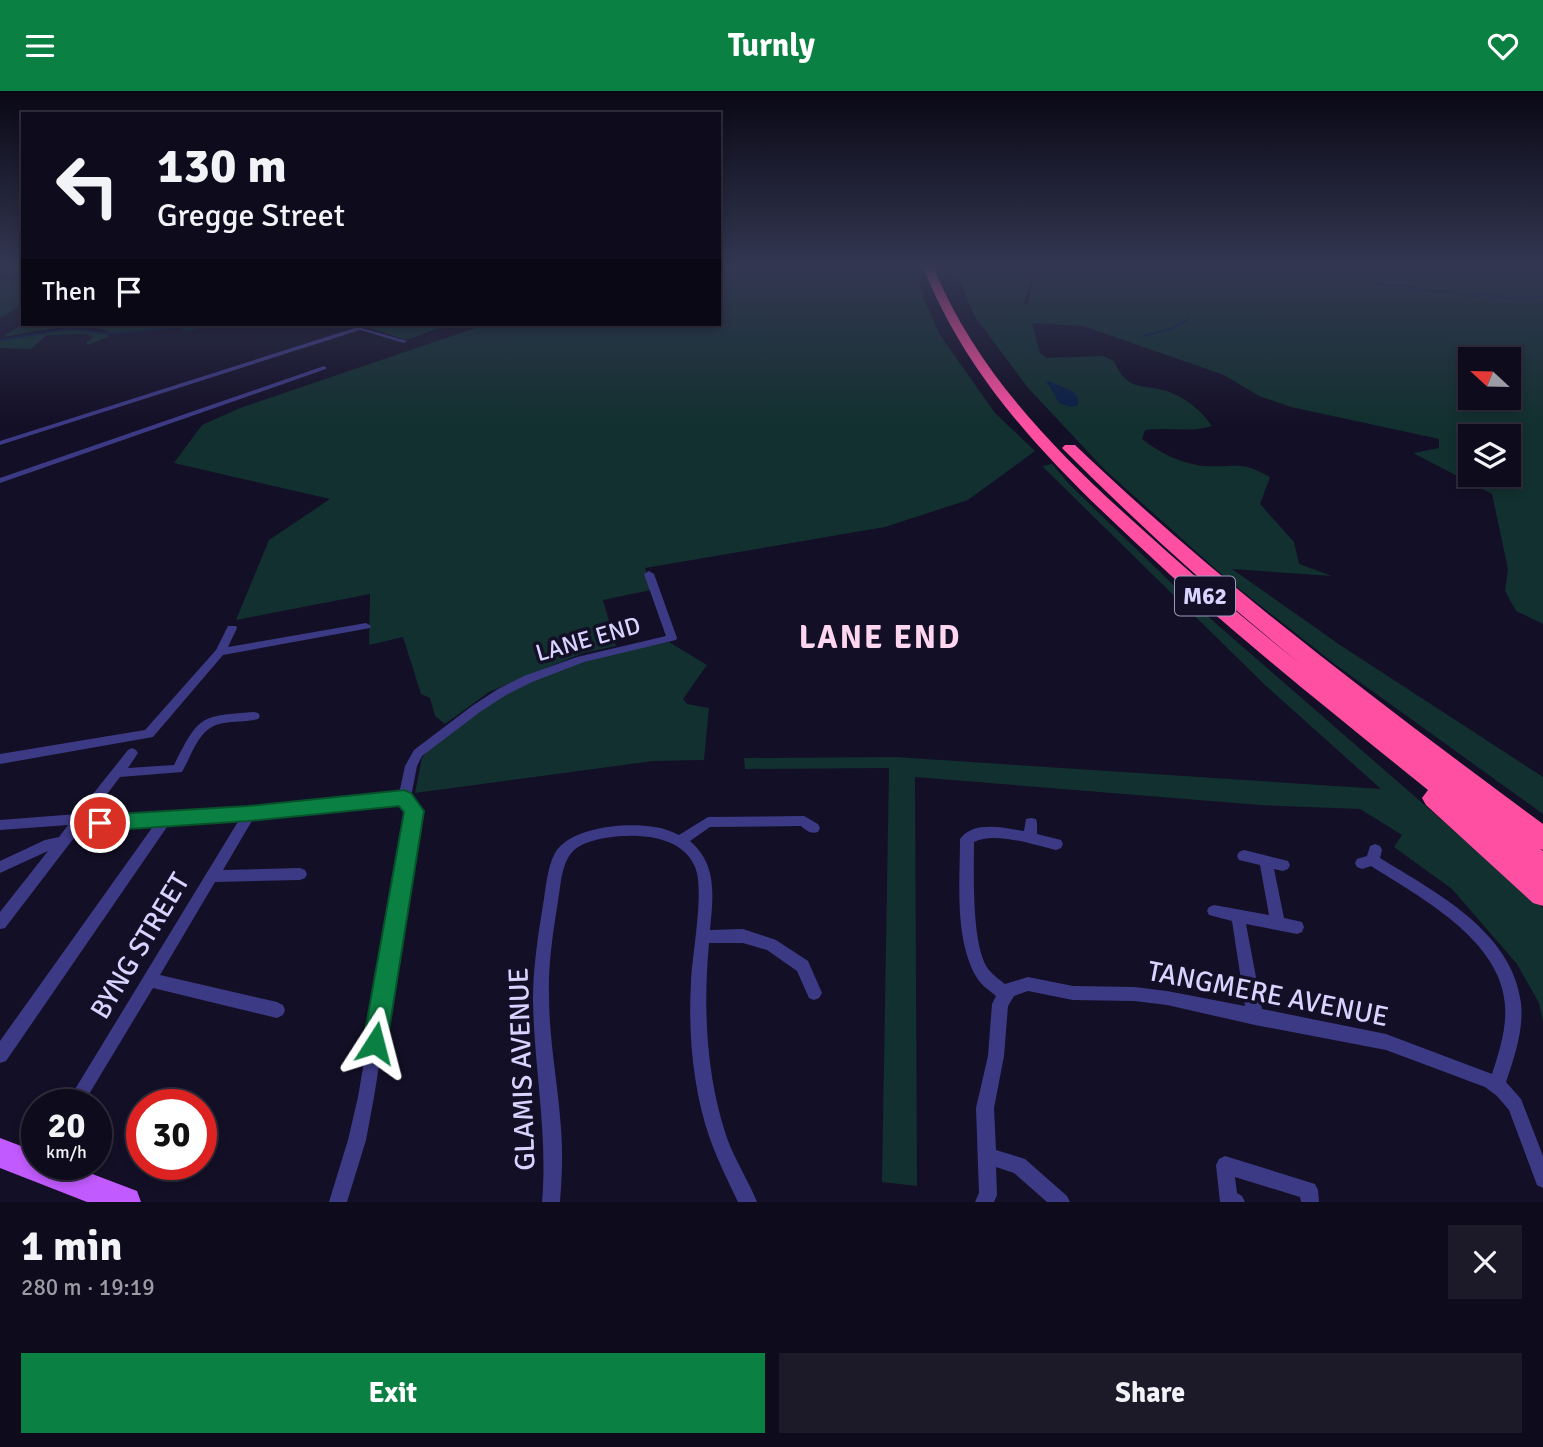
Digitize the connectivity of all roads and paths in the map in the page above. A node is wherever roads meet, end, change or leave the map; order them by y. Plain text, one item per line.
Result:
1 (951, 321) edge
2 (968, 321) edge
3 (404, 341) dead end
4 (324, 369) dead end
5 (0, 443) edge
6 (0, 481) edge
7 (649, 574) dead end
8 (366, 626) dead end
9 (232, 628) dead end
10 (220, 652) junction
11 (1276, 657) junction
12 (1361, 700) junction
13 (254, 716) dead end
14 (132, 754) dead end
15 (0, 759) edge
16 (116, 773) junction
17 (404, 798) junction
18 (248, 814) junction
19 (164, 820) junction
20 (80, 822) junction
21 (1031, 823) dead end
22 (0, 825) edge
23 (813, 828) dead end
24 (1543, 828) edge
25 (1030, 839) junction
26 (1543, 839) edge
27 (682, 840) junction
28 (64, 842) junction
29 (1056, 844) dead end
30 (1244, 856) dead end
31 (1370, 858) dead end
32 (1266, 861) junction
33 (1283, 865) dead end
34 (0, 867) edge
35 (1543, 867) edge
36 (300, 874) dead end
37 (213, 876) junction
38 (1543, 894) edge
39 (1214, 911) dead end
40 (1238, 916) junction
41 (0, 923) edge
42 (1278, 923) junction
43 (1297, 927) dead end
44 (701, 937) junction
45 (151, 980) junction
46 (814, 993) dead end
47 (1005, 994) junction
48 (277, 1010) dead end
49 (1255, 1017) junction
50 (0, 1055) edge
51 (1497, 1085) junction
52 (83, 1089) edge
53 (0, 1153) edge
54 (987, 1156) junction
55 (21, 1159) edge
56 (1543, 1179) edge
57 (74, 1180) edge
58 (127, 1202) edge
59 (338, 1202) edge
60 (551, 1202) edge
61 (748, 1202) edge
62 (984, 1202) edge
63 (1061, 1202) edge
64 (1237, 1202) edge
65 (1310, 1202) edge

1 - 11 highway, M62
2 - 12 highway, M62
3 - 5 street
4 - 6 street
7 - 17 street, LANE END
8 - 10 street
9 - 10 street
10 - 15 street
11 - 35 highway, M62
11 - 38 highway, M62
12 - 24 highway, M62
12 - 26 highway, M62
13 - 16 street
14 - 16 street
16 - 20 street
17 - 18 street
17 - 59 street
18 - 19 street
18 - 37 street, BYNG STREET
19 - 20 street
19 - 50 street
20 - 22 street
20 - 28 street
21 - 25 street
23 - 27 street
25 - 29 street
25 - 47 street
27 - 44 street
27 - 60 street, GLAMIS AVENUE
28 - 34 street
28 - 41 street
30 - 32 street
31 - 51 street
32 - 33 street
32 - 42 street
36 - 37 street
37 - 45 street, BYNG STREET
39 - 40 street
40 - 42 street
40 - 49 street
42 - 43 street
44 - 46 street
44 - 61 street
45 - 48 street
45 - 52 street, BYNG STREET
47 - 49 street, TANGMERE AVENUE
47 - 54 street
49 - 51 street, TANGMERE AVENUE
51 - 56 street
53 - 55 main road
54 - 62 street
54 - 63 street
57 - 58 main road
64 - 65 street

